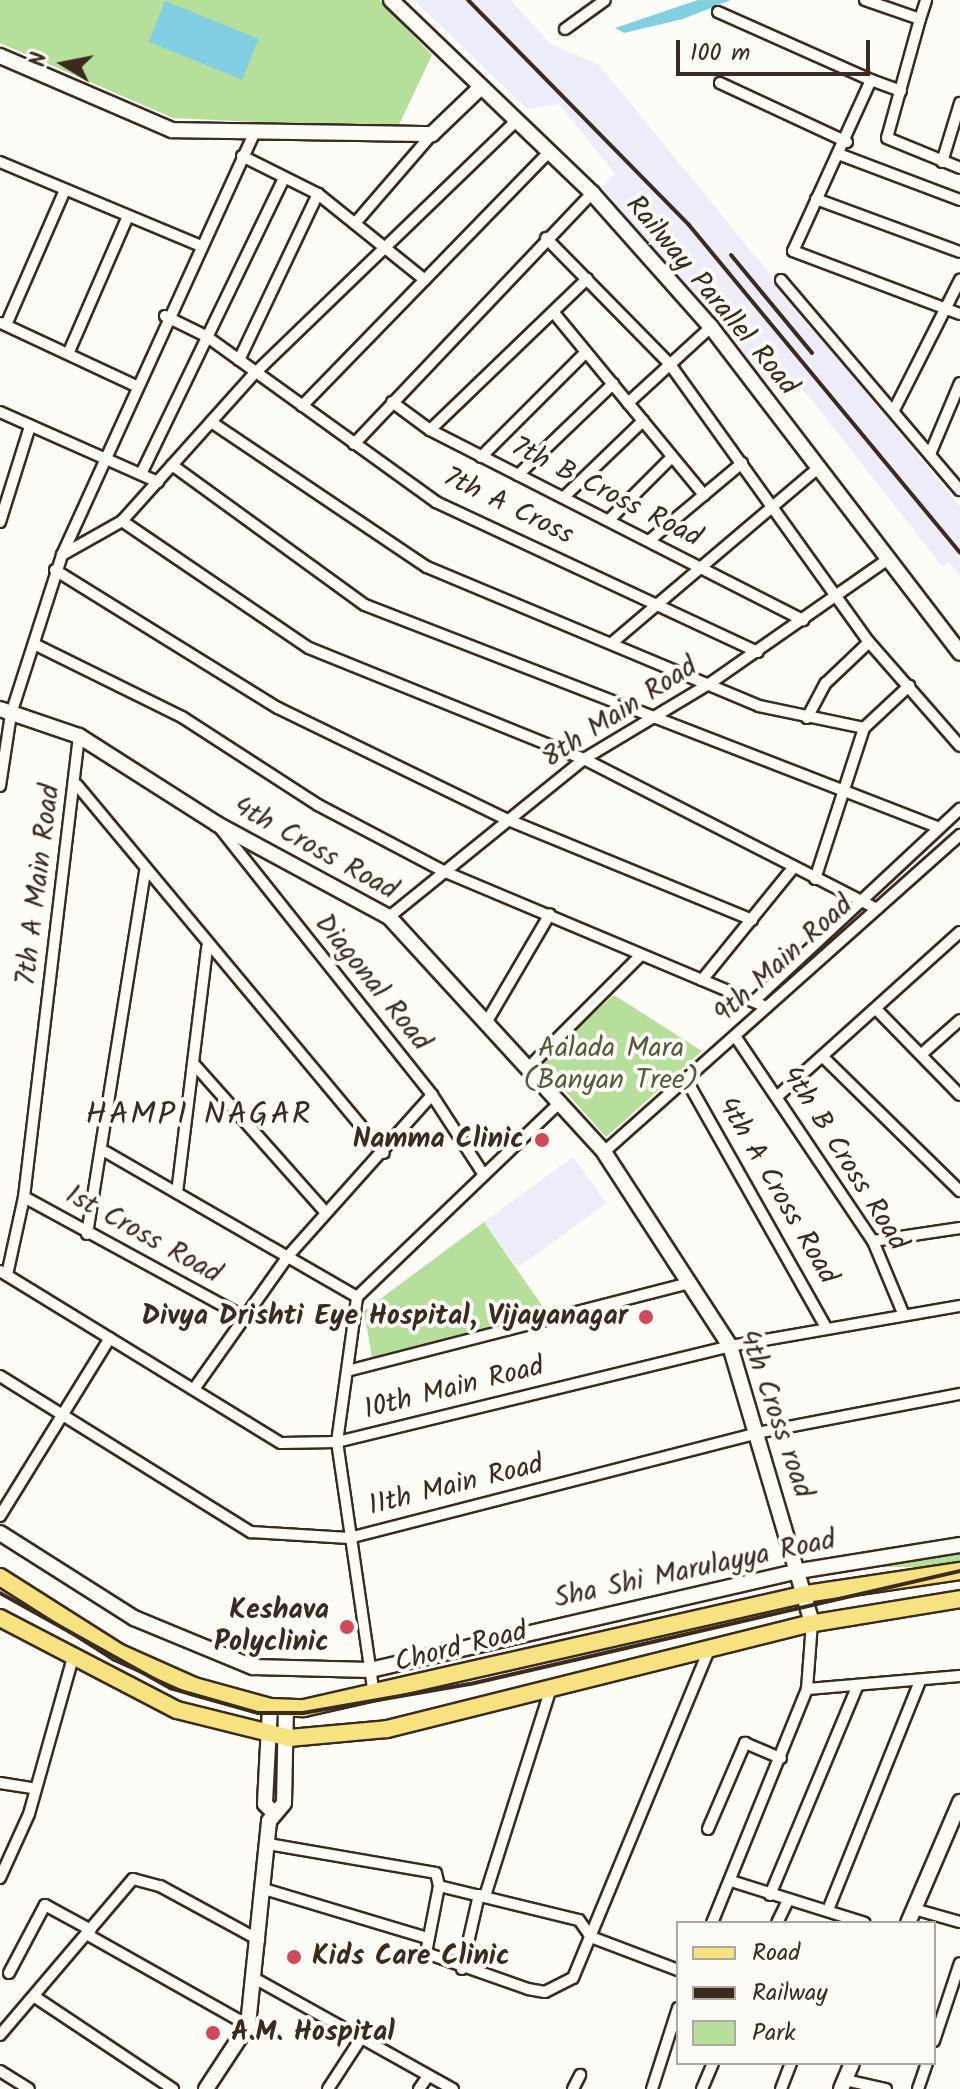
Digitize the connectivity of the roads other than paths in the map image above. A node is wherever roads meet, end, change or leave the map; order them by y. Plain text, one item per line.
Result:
1 (391, 0) edge
2 (605, 0) edge
3 (865, 0) edge
4 (926, 0) edge
5 (718, 12) dead end
6 (920, 19) junction
7 (565, 29) dead end
8 (0, 56) edge
9 (871, 80) junction
10 (720, 83) dead end
11 (479, 89) junction
12 (901, 91) junction
13 (960, 103) edge
14 (512, 125) junction
15 (255, 132) junction
16 (432, 134) junction
17 (847, 142) junction
18 (547, 154) junction
19 (841, 155) junction
20 (242, 156) junction
21 (0, 162) edge
22 (942, 162) junction
23 (960, 168) edge
24 (284, 178) junction
25 (65, 190) junction
26 (592, 193) junction
27 (318, 194) junction
28 (816, 199) junction
29 (960, 200) edge
30 (128, 216) junction
31 (357, 221) junction
32 (546, 238) junction
33 (198, 245) junction
34 (388, 246) junction
35 (960, 252) edge
36 (587, 279) junction
37 (425, 280) junction
38 (781, 280) dead end
39 (960, 280) edge
40 (948, 310) junction
41 (554, 313) junction
42 (960, 314) edge
43 (165, 316) junction
44 (3, 324) edge
45 (711, 327) junction
46 (206, 336) junction
47 (586, 352) junction
48 (68, 354) junction
49 (239, 360) junction
50 (669, 363) junction
51 (255, 373) junction
52 (960, 383) edge
53 (613, 384) junction
54 (134, 385) junction
55 (392, 402) junction
56 (628, 403) junction
57 (302, 406) junction
58 (895, 408) junction
59 (0, 412) edge
60 (643, 421) junction
61 (211, 422) junction
62 (30, 426) junction
63 (430, 430) junction
64 (354, 444) junction
65 (102, 454) junction
66 (930, 454) junction
67 (481, 457) junction
68 (672, 457) junction
69 (742, 463) junction
70 (172, 465) junction
71 (817, 469) junction
72 (141, 474) junction
73 (518, 475) junction
74 (158, 482) junction
75 (960, 490) edge
76 (704, 495) junction
77 (564, 497) junction
78 (4, 499) edge
79 (772, 505) junction
80 (609, 520) junction
81 (122, 521) junction
82 (0, 522) edge
83 (650, 540) junction
84 (62, 555) junction
85 (885, 561) junction
86 (696, 565) junction
87 (55, 570) junction
88 (835, 597) junction
89 (655, 602) junction
90 (803, 620) junction
91 (613, 642) junction
92 (869, 642) junction
93 (34, 644) junction
94 (758, 652) junction
95 (960, 653) edge
96 (709, 684) junction
97 (909, 686) junction
98 (6, 711) edge
99 (807, 718) junction
100 (651, 720) junction
101 (864, 728) junction
102 (79, 736) junction
103 (960, 746) edge
104 (584, 759) junction
105 (77, 785) junction
106 (0, 786) edge
107 (845, 792) junction
108 (960, 809) edge
109 (506, 819) junction
110 (217, 824) junction
111 (937, 827) junction
112 (960, 835) edge
113 (793, 868) junction
114 (443, 871) junction
115 (145, 872) junction
116 (815, 879) junction
117 (861, 902) junction
118 (877, 909) junction
119 (550, 914) junction
120 (389, 917) junction
121 (752, 920) junction
122 (960, 932) edge
123 (207, 947) junction
124 (640, 956) junction
125 (702, 980) junction
126 (754, 1001) junction
127 (767, 1007) junction
128 (876, 1009) junction
129 (960, 1020) edge
130 (486, 1023) junction
131 (735, 1036) junction
132 (924, 1052) junction
133 (823, 1057) junction
134 (193, 1063) junction
135 (528, 1068) junction
136 (686, 1079) junction
137 (780, 1094) junction
138 (432, 1095) junction
139 (960, 1095) edge
140 (559, 1103) junction
141 (106, 1152) junction
142 (604, 1152) junction
143 (384, 1153) junction
144 (484, 1175) junction
145 (960, 1191) edge
146 (177, 1193) junction
147 (24, 1197) junction
148 (326, 1213) junction
149 (960, 1228) edge
150 (87, 1234) junction
151 (660, 1234) joint
152 (873, 1241) junction
153 (288, 1256) junction
154 (4, 1273) edge
155 (690, 1283) junction
156 (357, 1297) junction
157 (960, 1306) edge
158 (903, 1313) junction
159 (240, 1315) junction
160 (826, 1327) junction
161 (110, 1338) junction
162 (730, 1346) junction
163 (347, 1371) junction
164 (0, 1376) edge
165 (194, 1389) junction
166 (960, 1394) edge
167 (63, 1416) junction
168 (757, 1433) junction
169 (337, 1442) junction
170 (0, 1516) edge
171 (0, 1533) edge
172 (349, 1538) junction
173 (960, 1545) edge
174 (799, 1571) junction
175 (960, 1571) edge
176 (0, 1577) edge
177 (806, 1594) junction
178 (960, 1599) edge
179 (0, 1618) edge
180 (812, 1623) junction
181 (709, 1649) junction
182 (72, 1661) junction
183 (370, 1670) junction
184 (960, 1676) edge
185 (920, 1681) junction
186 (857, 1687) junction
187 (551, 1688) junction
188 (807, 1689) junction
189 (375, 1697) junction
190 (278, 1707) junction
191 (271, 1738) junction
192 (289, 1738) junction
193 (781, 1758) junction
194 (0, 1783) edge
195 (36, 1789) junction
196 (960, 1802) edge
197 (272, 1811) junction
198 (708, 1829) dead end
199 (268, 1844) junction
200 (0, 1878) edge
201 (731, 1881) junction
202 (439, 1886) junction
203 (264, 1889) junction
204 (770, 1895) junction
205 (482, 1896) junction
206 (788, 1900) junction
207 (828, 1910) junction
208 (911, 1916) edge
209 (713, 1921) edge
210 (778, 1921) edge
211 (859, 1921) edge
212 (960, 1922) edge
213 (89, 1932) junction
214 (591, 1937) junction
215 (427, 1938) junction
216 (259, 1940) junction
217 (960, 1963) edge
218 (462, 1969) junction
219 (676, 1969) edge
220 (9, 1973) dead end
221 (254, 1978) junction
222 (35, 1997) junction
223 (676, 2014) edge
224 (248, 2025) junction
225 (0, 2035) edge
226 (936, 2035) edge
227 (360, 2040) junction
228 (712, 2065) edge
229 (790, 2065) edge
230 (851, 2065) edge
231 (926, 2065) edge
232 (0, 2071) edge
233 (580, 2075) dead end
234 (428, 2076) junction
235 (843, 2085) edge
236 (29, 2089) edge
237 (173, 2089) edge
238 (206, 2089) edge
239 (328, 2089) edge
240 (419, 2089) edge
241 (453, 2089) edge
242 (573, 2089) edge
243 (652, 2089) edge
244 (702, 2089) edge
245 (781, 2089) edge
246 (886, 2089) edge
247 (918, 2089) edge

1 - 11 street, Railway Parallel Road
2 - 7 street
3 - 6 street
4 - 6 street
5 - 9 street
6 - 12 street
8 - 15 street
9 - 12 street
9 - 17 street
10 - 17 street
11 - 14 street, Railway Parallel Road
11 - 16 street
12 - 22 street
13 - 22 street
14 - 18 street, Railway Parallel Road
14 - 34 street
15 - 16 street
15 - 20 street
16 - 31 street
17 - 19 street
18 - 26 street, Railway Parallel Road
18 - 37 street
19 - 28 street
19 - 29 street
20 - 24 street
20 - 33 street
21 - 25 street
22 - 23 street
24 - 27 street
24 - 46 street
25 - 30 street
25 - 44 street
26 - 32 street
26 - 45 street, Railway Parallel Road
27 - 31 street
27 - 49 street
28 - 35 street
28 - 40 street
30 - 33 street
30 - 48 street
31 - 34 street
32 - 36 street
32 - 55 street
33 - 43 street
34 - 37 street
34 - 51 street
36 - 41 street
36 - 50 street
37 - 57 street
38 - 58 street
39 - 40 street
40 - 42 street
40 - 58 street
41 - 47 street
41 - 63 street
43 - 46 street, 7th A Cross
43 - 54 street
44 - 48 street
45 - 50 street
45 - 71 street, Railway Parallel Road
46 - 49 street, 7th A Cross
46 - 72 street
47 - 53 street
47 - 67 street
48 - 54 street
49 - 51 street, 7th A Cross
50 - 56 street
50 - 69 street
51 - 57 street, 7th A Cross
51 - 61 street
52 - 66 street
53 - 56 street
53 - 73 street
54 - 65 street
55 - 63 street, 7th B Cross Road
55 - 64 street
56 - 60 street
57 - 64 street, 7th A Cross
58 - 66 street
59 - 62 street
60 - 68 street
60 - 77 street
61 - 70 street
61 - 91 street
62 - 65 street
62 - 78 street
63 - 67 street, 7th B Cross Road
64 - 89 street, 7th A Cross
65 - 72 street
65 - 84 street
66 - 75 street
67 - 73 street, 7th B Cross Road
68 - 76 street
68 - 80 street
69 - 76 street
69 - 79 street
70 - 74 street
70 - 100 street
71 - 79 street
71 - 85 street, Railway Parallel Road
72 - 74 street
73 - 77 street, 7th B Cross Road
74 - 81 street
76 - 83 street
77 - 80 street, 7th B Cross Road
78 - 82 street
79 - 86 street
79 - 88 street
80 - 83 street, 7th B Cross Road
81 - 84 street
81 - 104 street
83 - 86 street, 7th B Cross Road
84 - 87 street
85 - 88 street, 8th Main Road
85 - 95 street, Railway Parallel Road
86 - 89 street
86 - 90 street, 7th B Cross Road
87 - 93 street
87 - 109 street
88 - 90 street, 8th Main Road
88 - 92 street
89 - 91 street
89 - 94 street, 7th A Cross
90 - 94 street, 8th Main Road
91 - 96 street
92 - 97 street
92 - 99 street
93 - 98 street
93 - 114 street
94 - 96 street, 8th Main Road
96 - 99 street
96 - 100 street, 8th Main Road
97 - 101 street
97 - 103 street
98 - 102 street, 4th Cross Road
98 - 106 street
99 - 101 street
100 - 104 street, 8th Main Road
100 - 107 street
101 - 107 street
102 - 105 street, 7th A Main Road
102 - 110 street, 4th Cross Road
104 - 109 street, 8th Main Road
104 - 113 street
105 - 115 street
105 - 147 street, 7th A Main Road
107 - 111 street
107 - 116 street
108 - 111 street
109 - 114 street, 8th Main Road
109 - 121 street
110 - 120 street, 4th Cross Road
110 - 138 street, Diagonal Road
111 - 117 street
112 - 118 street, 9th Main Road
113 - 116 street
113 - 121 street
114 - 119 street
114 - 120 street, 8th Main Road
115 - 123 street
115 - 141 street
116 - 117 street
117 - 118 street
117 - 126 street
118 - 127 street, 9th Main Road
119 - 124 street
119 - 130 street
120 - 130 street, 4th Cross Road
121 - 125 street
122 - 128 street
123 - 134 street
123 - 143 street
124 - 125 street
124 - 135 street
125 - 126 street
126 - 127 street
127 - 131 street, 9th Main Road
128 - 132 street
128 - 133 street
129 - 132 street
130 - 135 street, 4th Cross Road
131 - 136 street, 9th Main Road
131 - 137 street, 4th B Cross Road
132 - 139 street
133 - 137 street
133 - 145 street
134 - 146 street
134 - 148 street
135 - 140 street, 4th Cross Road
136 - 142 street, 9th Main Road
136 - 160 street, 4th A Cross Road
137 - 152 street, 4th B Cross Road
138 - 143 street
138 - 144 street, Diagonal Road
140 - 142 street, 4th Cross Road
140 - 144 street
141 - 146 street
141 - 150 street
142 - 151 street, 4th Cross Road
143 - 148 street
144 - 156 street
146 - 153 street
147 - 150 street, 1st Cross Road
147 - 154 street, 7th A Main Road
148 - 153 street
149 - 152 street
150 - 159 street, 1st Cross Road
151 - 155 street, 4th Cross road
152 - 158 street, 4th B Cross Road
153 - 156 street
153 - 159 street
154 - 161 street, 10th Main Road
155 - 162 street, 4th Cross road
155 - 163 street
156 - 163 street
157 - 158 street, 10th Main Road
158 - 160 street, 10th Main Road
159 - 165 street
160 - 162 street, 10th Main Road
161 - 165 street, 10th Main Road
161 - 167 street
162 - 168 street, 4th Cross road
162 - 169 street, 10th Main Road
163 - 169 street
164 - 167 street, 11th Main Road
165 - 169 street, 10th Main Road
166 - 168 street, 11th Main Road
167 - 170 street
167 - 172 street, 11th Main Road
168 - 172 street, 11th Main Road
168 - 174 street, 4th Cross road
169 - 172 street
171 - 183 street, Sha Shi Marulayya Road
172 - 183 street
173 - 174 street, Sha Shi Marulayya Road
174 - 177 street, 4th Cross road
174 - 183 street, Sha Shi Marulayya Road
175 - 177 main road, Chord Road
176 - 190 main road, Chord Road
177 - 180 street, 4th Cross road
177 - 189 main road, Chord Road
178 - 180 main road
179 - 182 main road
180 - 181 main road
180 - 188 street
181 - 187 main road
181 - 214 street
182 - 191 main road
182 - 195 street
183 - 189 street
184 - 185 street
185 - 186 street
185 - 207 street
186 - 188 street
186 - 204 street
187 - 192 main road
187 - 205 street
188 - 193 street
189 - 190 main road, Chord Road
190 - 191 street
190 - 192 street
191 - 192 main road
191 - 197 street
192 - 197 street
193 - 198 street
193 - 201 street
194 - 195 street
195 - 200 street
196 - 208 street
197 - 199 street
199 - 202 street
199 - 203 street
201 - 204 street
201 - 209 street
202 - 205 street
202 - 215 street
203 - 215 street
203 - 216 street
204 - 206 street
205 - 214 street
205 - 218 street
206 - 207 street
206 - 210 street
207 - 211 street
208 - 212 street
213 - 216 street
213 - 220 street
213 - 222 street
213 - 224 street
214 - 218 street
214 - 219 street
215 - 218 street
216 - 221 street
217 - 226 street
221 - 224 street
221 - 227 street
222 - 225 street
222 - 237 street
223 - 243 street
224 - 238 street
227 - 234 street
227 - 239 street
228 - 244 street
229 - 245 street
230 - 235 street
231 - 247 street
232 - 236 street
233 - 242 street
234 - 240 street
234 - 241 street
235 - 246 street

